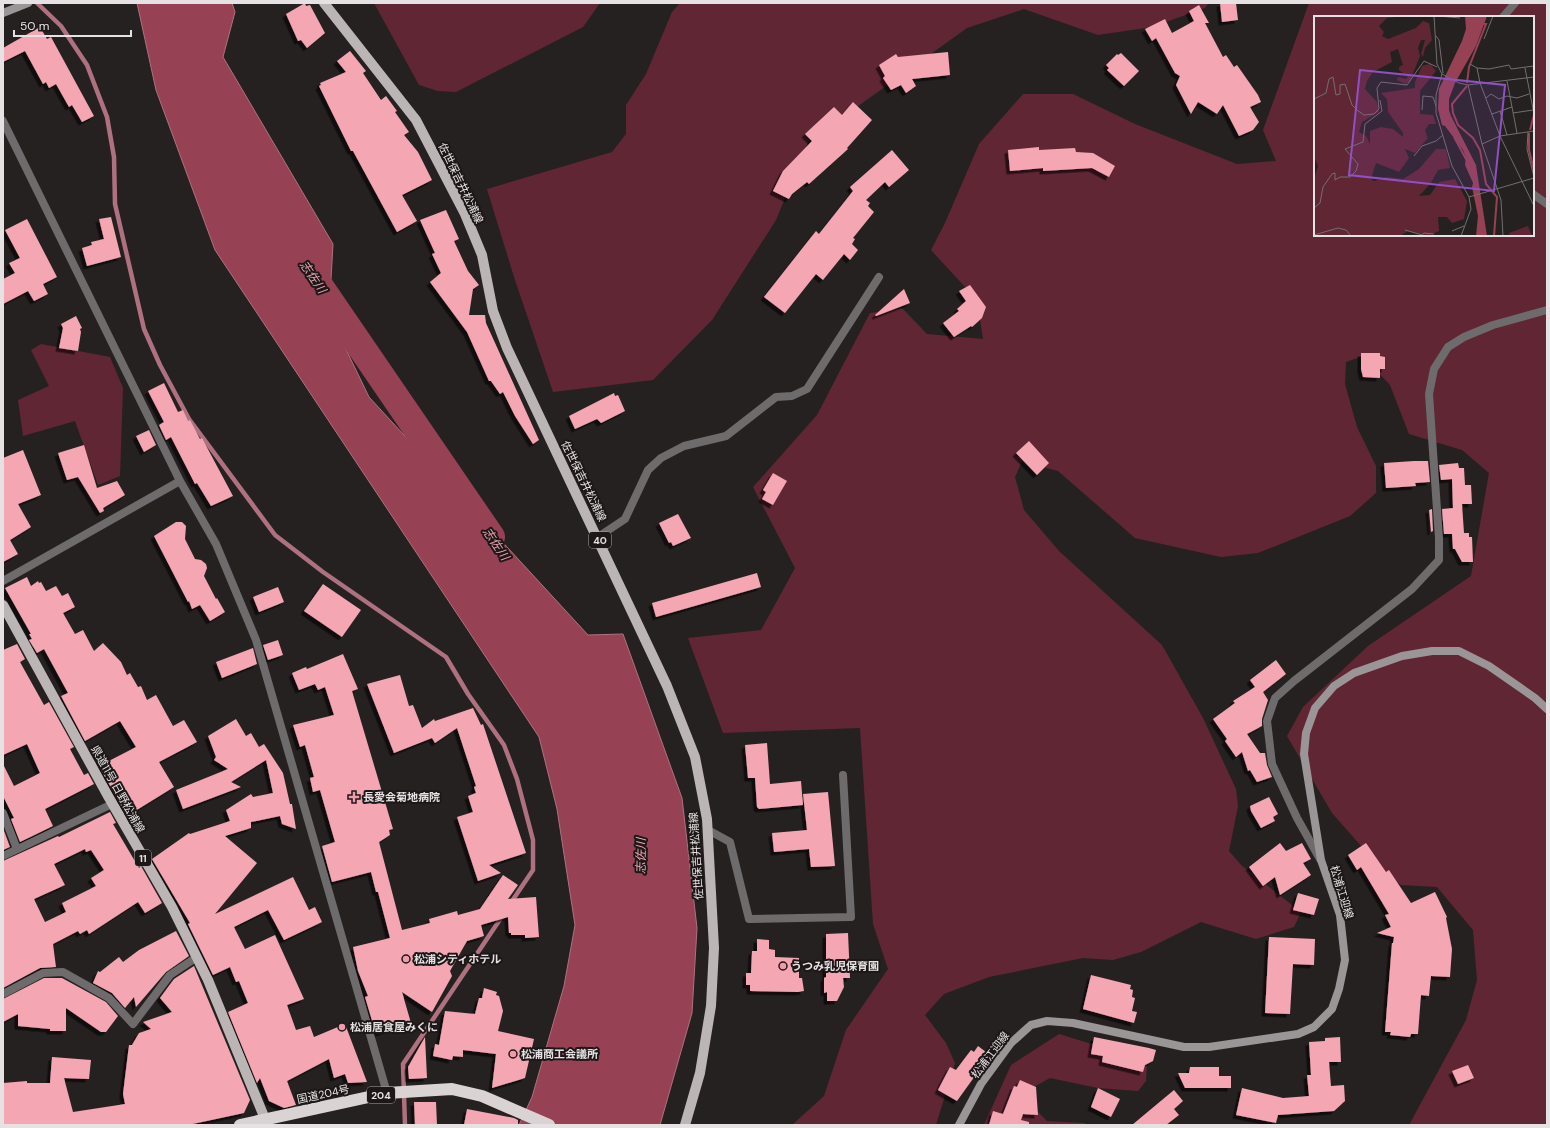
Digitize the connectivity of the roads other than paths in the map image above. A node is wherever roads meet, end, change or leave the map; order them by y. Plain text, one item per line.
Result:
1 (28, 3) edge
2 (324, 3) edge
3 (1515, 3) edge
4 (7, 12) edge
5 (1504, 16) edge
6 (3, 121) edge
7 (1534, 195) edge
8 (1547, 204) edge
9 (879, 277) dead end
10 (1547, 310) edge
11 (180, 481) junction
12 (598, 537) junction
13 (3, 581) edge
14 (3, 605) edge
15 (1547, 709) edge
16 (844, 775) dead end
17 (112, 804) junction
18 (3, 813) edge
19 (708, 830) junction
20 (18, 849) junction
21 (3, 856) edge
22 (1320, 860) junction
23 (197, 957) junction
24 (3, 994) edge
25 (387, 1094) junction
26 (266, 1122) edge
27 (240, 1125) edge
28 (549, 1125) edge
29 (685, 1125) edge
30 (959, 1125) edge

1 - 4 main road
2 - 12 main road, 佐世保吉井松浦線 / 40
3 - 5 street
6 - 11 street
7 - 8 street
9 - 12 street
10 - 22 street
11 - 13 street
11 - 25 street
12 - 19 main road, 佐世保吉井松浦線 / 40
14 - 17 main road, 県道11号 日野松浦線 / 11
15 - 22 main road, 松浦江迎線
16 - 19 street
17 - 20 street
17 - 23 main road, 県道11号 日野松浦線 / 11
18 - 20 street
19 - 29 main road, 佐世保吉井松浦線 / 40
20 - 21 street
22 - 30 main road, 松浦江迎線
23 - 24 street
23 - 26 main road, 県道11号 日野松浦線 / 11
25 - 26 highway, 国道204号 / 204
25 - 28 highway, 国道204号 / 204
26 - 27 highway, 国道204号 / 204

